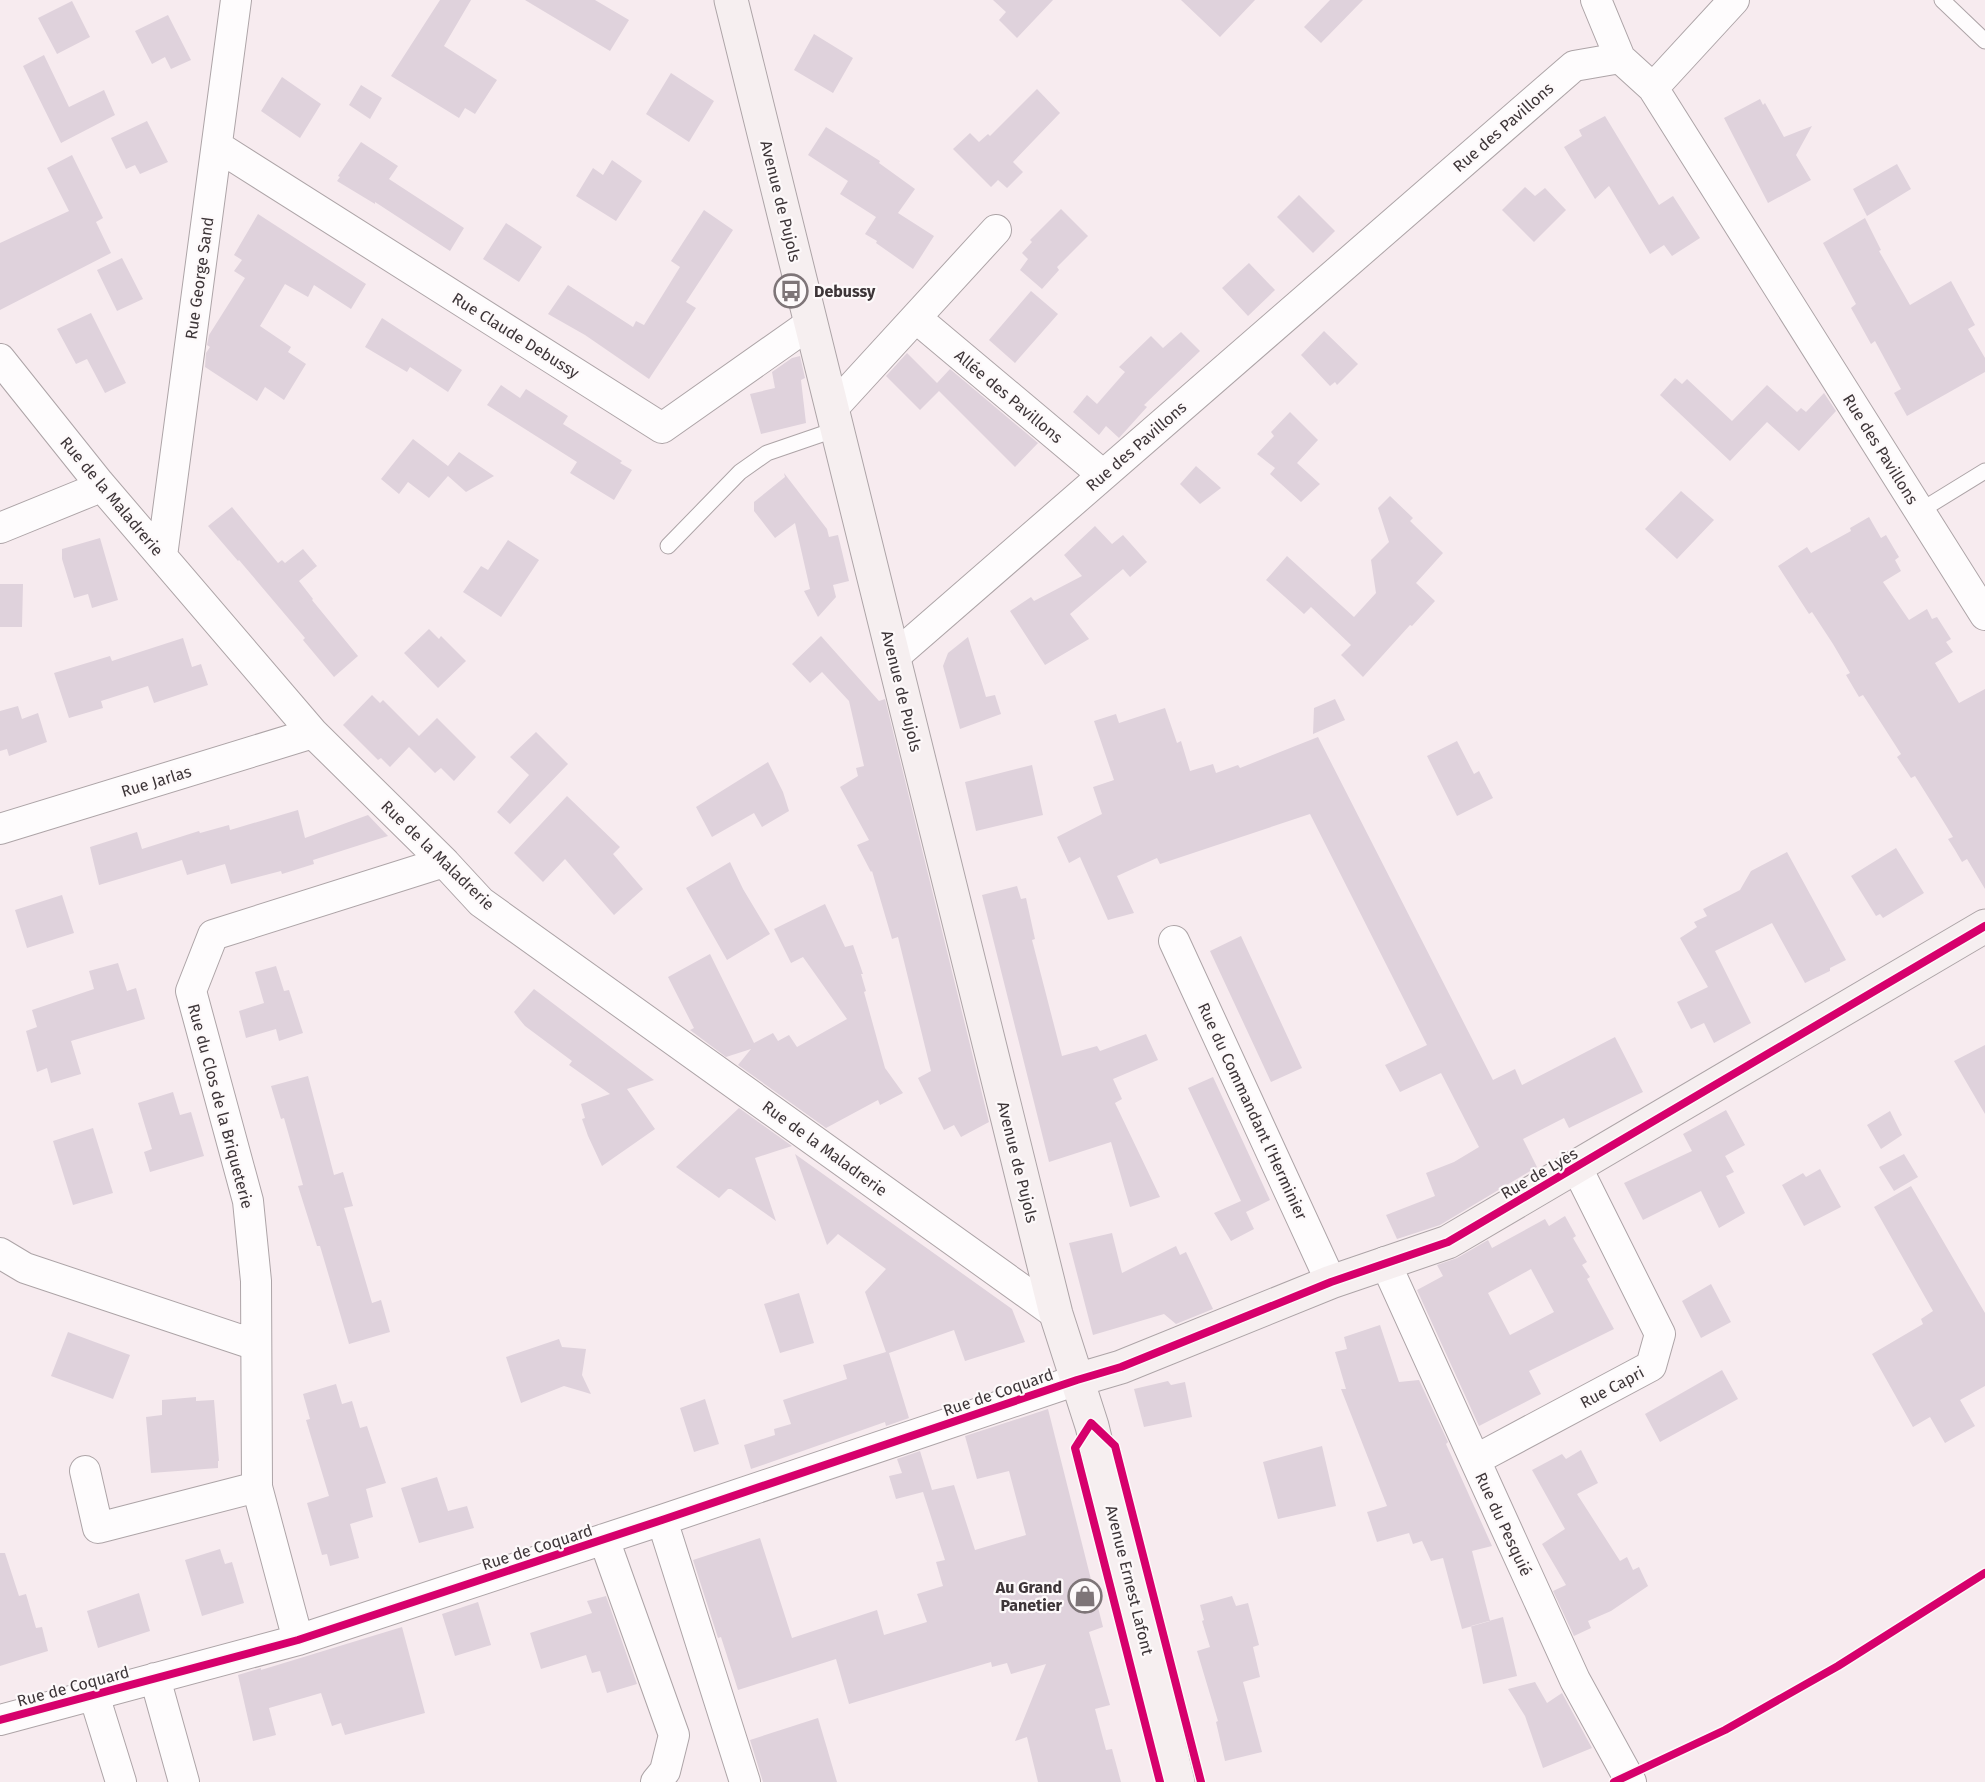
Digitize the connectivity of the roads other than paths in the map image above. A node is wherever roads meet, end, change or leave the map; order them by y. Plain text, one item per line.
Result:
1 (236, 0) edge
2 (731, 0) edge
3 (1596, 0) edge
4 (1734, 0) edge
5 (1941, 0) edge
6 (1985, 41) edge
7 (1620, 58) junction
8 (1653, 88) junction
9 (217, 146) junction
10 (996, 230) dead end
11 (916, 318) junction
12 (811, 323) junction
13 (0, 359) edge
14 (835, 419) junction
15 (1985, 471) edge
16 (1103, 475) junction
17 (99, 483) junction
18 (1920, 511) junction
19 (0, 528) edge
20 (668, 546) dead end
21 (162, 556) junction
22 (1980, 597) edge
23 (894, 657) junction
24 (313, 733) junction
25 (0, 829) edge
26 (444, 862) junction
27 (1985, 926) edge
28 (1174, 941) dead end
29 (1576, 1166) junction
30 (0, 1253) edge
31 (1384, 1262) junction
32 (1332, 1282) junction
33 (1056, 1314) junction
34 (256, 1345) junction
35 (1077, 1380) junction
36 (1475, 1460) junction
37 (85, 1471) dead end
38 (257, 1487) junction
39 (662, 1520) junction
40 (604, 1539) junction
41 (298, 1640) junction
42 (155, 1678) junction
43 (94, 1695) junction
44 (0, 1720) edge
45 (121, 1782) edge
46 (184, 1782) edge
47 (656, 1782) edge
48 (745, 1782) edge
49 (1178, 1782) edge
50 (1631, 1782) edge

1 - 9 street, Rue George Sand
2 - 12 main road, Avenue de Pujols
3 - 7 street
4 - 8 street
5 - 6 lane
7 - 8 street, Rue des Pavillons
7 - 16 street, Rue des Pavillons
8 - 18 street, Rue des Pavillons
9 - 12 street, Rue Claude Debussy
9 - 21 street, Rue George Sand
10 - 11 street
11 - 14 street
11 - 16 street, Allée des Pavillons
12 - 14 main road, Avenue de Pujols
13 - 17 street, Rue de la Maladrerie
14 - 20 lane
14 - 23 main road, Avenue de Pujols
15 - 18 lane
16 - 23 street, Rue des Pavillons
17 - 19 street
17 - 21 street, Rue de la Maladrerie
18 - 22 street, Rue des Pavillons
21 - 24 street, Rue de la Maladrerie
23 - 33 main road, Avenue de Pujols
24 - 25 street, Rue Jarlas
24 - 26 street, Rue de la Maladrerie
26 - 33 street, Rue de la Maladrerie
26 - 34 street, Rue du Clos de la Briqueterie
27 - 29 main road, Rue de Lyès
28 - 32 street, Rue du Commandant l’Herminier
29 - 31 main road, Rue de Lyès
29 - 36 street, Rue Capri
30 - 34 street
31 - 32 main road, Rue de Lyès
31 - 36 street, Rue du Pesquié
32 - 35 main road, Rue de Lyès
33 - 35 main road, Avenue de Pujols
34 - 38 street, Rue du Clos de la Briqueterie
35 - 39 street, Rue de Coquard
35 - 49 main road, Avenue Ernest Lafont
36 - 50 street, Rue du Pesquié
37 - 38 street
38 - 41 street, Rue du Clos de la Briqueterie
39 - 40 street, Rue de Coquard
39 - 48 street
40 - 41 street, Rue de Coquard
40 - 47 street
41 - 42 street, Rue de Coquard
42 - 43 street, Rue de Coquard
42 - 46 street
43 - 44 street, Rue de Coquard
43 - 45 street

